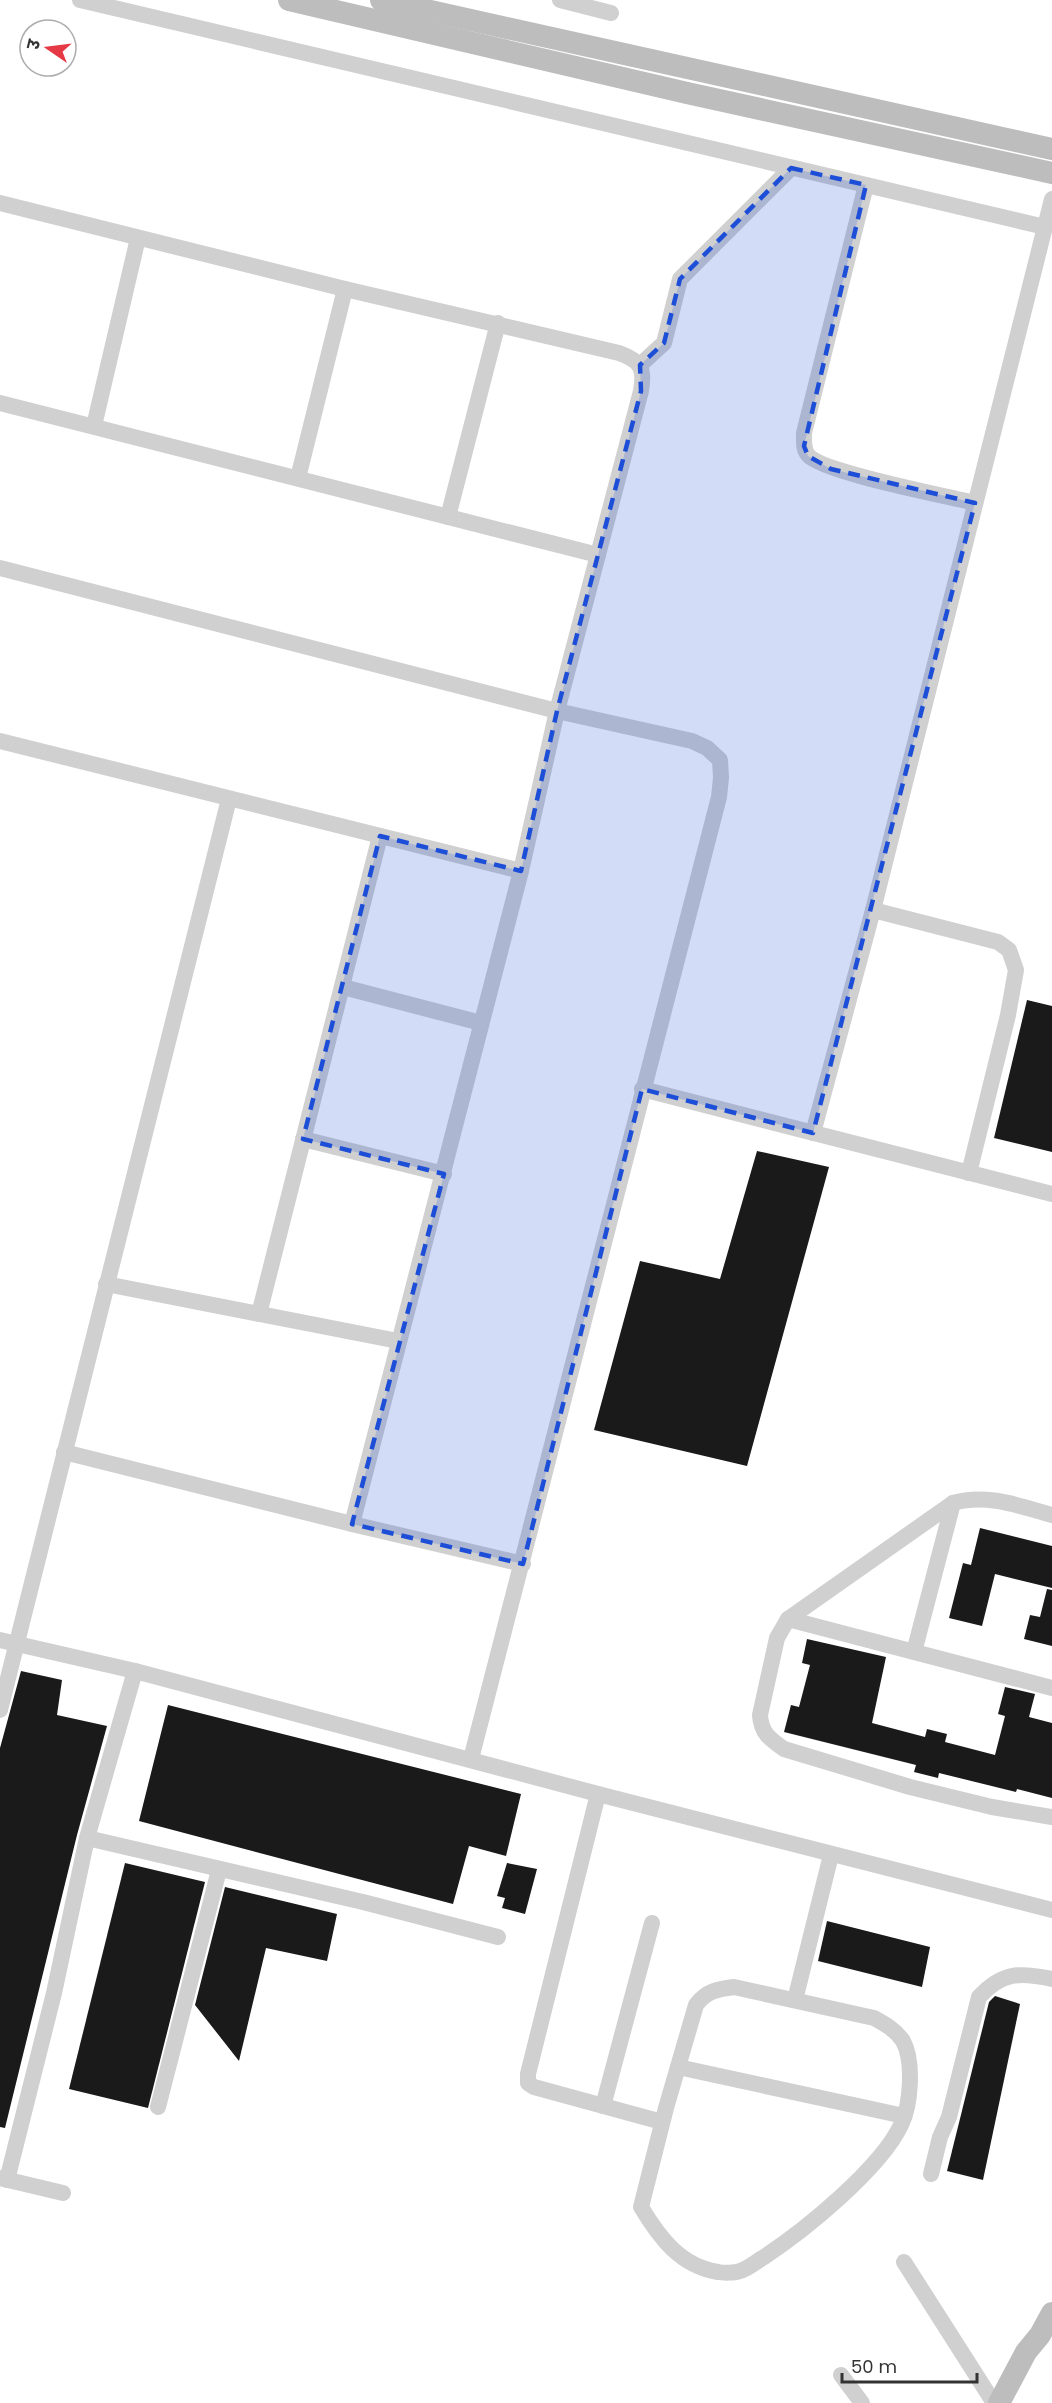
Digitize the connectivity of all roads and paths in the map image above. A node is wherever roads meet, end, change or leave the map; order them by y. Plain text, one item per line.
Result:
1 (80, 0) edge
2 (289, 0) edge
3 (381, 0) edge
4 (560, 0) edge
5 (443, 7) edge
6 (610, 13) dead end
7 (1052, 149) edge
8 (791, 168) junction
9 (1052, 173) edge
10 (866, 185) junction
11 (1052, 199) edge
12 (0, 203) edge
13 (1045, 227) junction
14 (138, 238) junction
15 (345, 288) junction
16 (498, 323) junction
17 (640, 365) junction
18 (0, 403) edge
19 (94, 426) junction
20 (298, 478) junction
21 (975, 503) junction
22 (448, 517) junction
23 (598, 555) junction
24 (0, 568) edge
25 (557, 711) junction
26 (0, 741) edge
27 (229, 800) junction
28 (380, 836) junction
29 (521, 871) junction
30 (873, 910) junction
31 (343, 987) junction
32 (481, 1023) junction
33 (642, 1089) junction
34 (813, 1133) junction
35 (303, 1139) junction
36 (969, 1173) junction
37 (444, 1174) junction
38 (1052, 1194) edge
39 (106, 1284) junction
40 (259, 1314) junction
41 (398, 1341) junction
42 (64, 1452) junction
43 (953, 1503) junction
44 (1052, 1515) edge
45 (352, 1524) junction
46 (523, 1564) junction
47 (788, 1619) junction
48 (0, 1640) edge
49 (18, 1644) junction
50 (914, 1652) junction
51 (135, 1671) junction
52 (1052, 1688) edge
53 (0, 1710) edge
54 (471, 1759) junction
55 (598, 1794) junction
56 (1052, 1817) edge
57 (87, 1838) junction
58 (831, 1855) junction
59 (219, 1870) junction
60 (1052, 1910) edge
61 (652, 1923) dead end
62 (498, 1937) dead end
63 (1052, 1979) edge
64 (795, 2000) junction
65 (678, 2067) junction
66 (603, 2106) junction
67 (158, 2107) dead end
68 (903, 2116) junction
69 (662, 2122) junction
70 (931, 2174) dead end
71 (3, 2179) edge
72 (63, 2193) dead end
73 (904, 2262) dead end
74 (1052, 2313) edge
75 (1046, 2333) edge
76 (841, 2375) dead end
77 (862, 2403) edge
78 (996, 2403) edge

1 - 8 street
2 - 9 street
3 - 5 street
4 - 6 street
5 - 7 street
8 - 10 street
8 - 17 street
10 - 13 street
10 - 21 street
11 - 13 street
12 - 14 street
13 - 21 street
14 - 15 street
14 - 19 street
15 - 16 street
15 - 20 street
16 - 17 street
16 - 22 street
17 - 23 street
18 - 19 street
19 - 20 street
20 - 22 street
21 - 30 street
22 - 23 street
23 - 25 street
24 - 25 street
25 - 29 street
25 - 33 street
26 - 27 street
27 - 28 street
27 - 39 street
28 - 29 street
28 - 31 street
29 - 32 street
30 - 34 street
30 - 36 street
31 - 32 street
31 - 35 street
32 - 37 street
33 - 34 street
33 - 46 street
34 - 36 street
35 - 37 street
35 - 40 street
36 - 38 street
37 - 41 street
39 - 40 street
39 - 42 street
40 - 41 street
41 - 45 street
42 - 45 street
42 - 49 street
43 - 44 street
43 - 47 street
43 - 50 street
45 - 46 street
46 - 54 street
47 - 50 street
47 - 56 street
48 - 49 street
49 - 51 street
49 - 53 street
50 - 52 street
51 - 54 street
51 - 57 street
54 - 55 street
55 - 58 street
55 - 66 street
57 - 59 street
57 - 71 street
58 - 60 street
58 - 64 street
59 - 62 street
59 - 67 street
61 - 66 street
63 - 70 street
64 - 65 street
64 - 68 street
65 - 68 street
65 - 69 street
66 - 69 street
68 - 69 street
71 - 72 street
73 - 78 street
74 - 75 street
75 - 78 street
76 - 77 street

